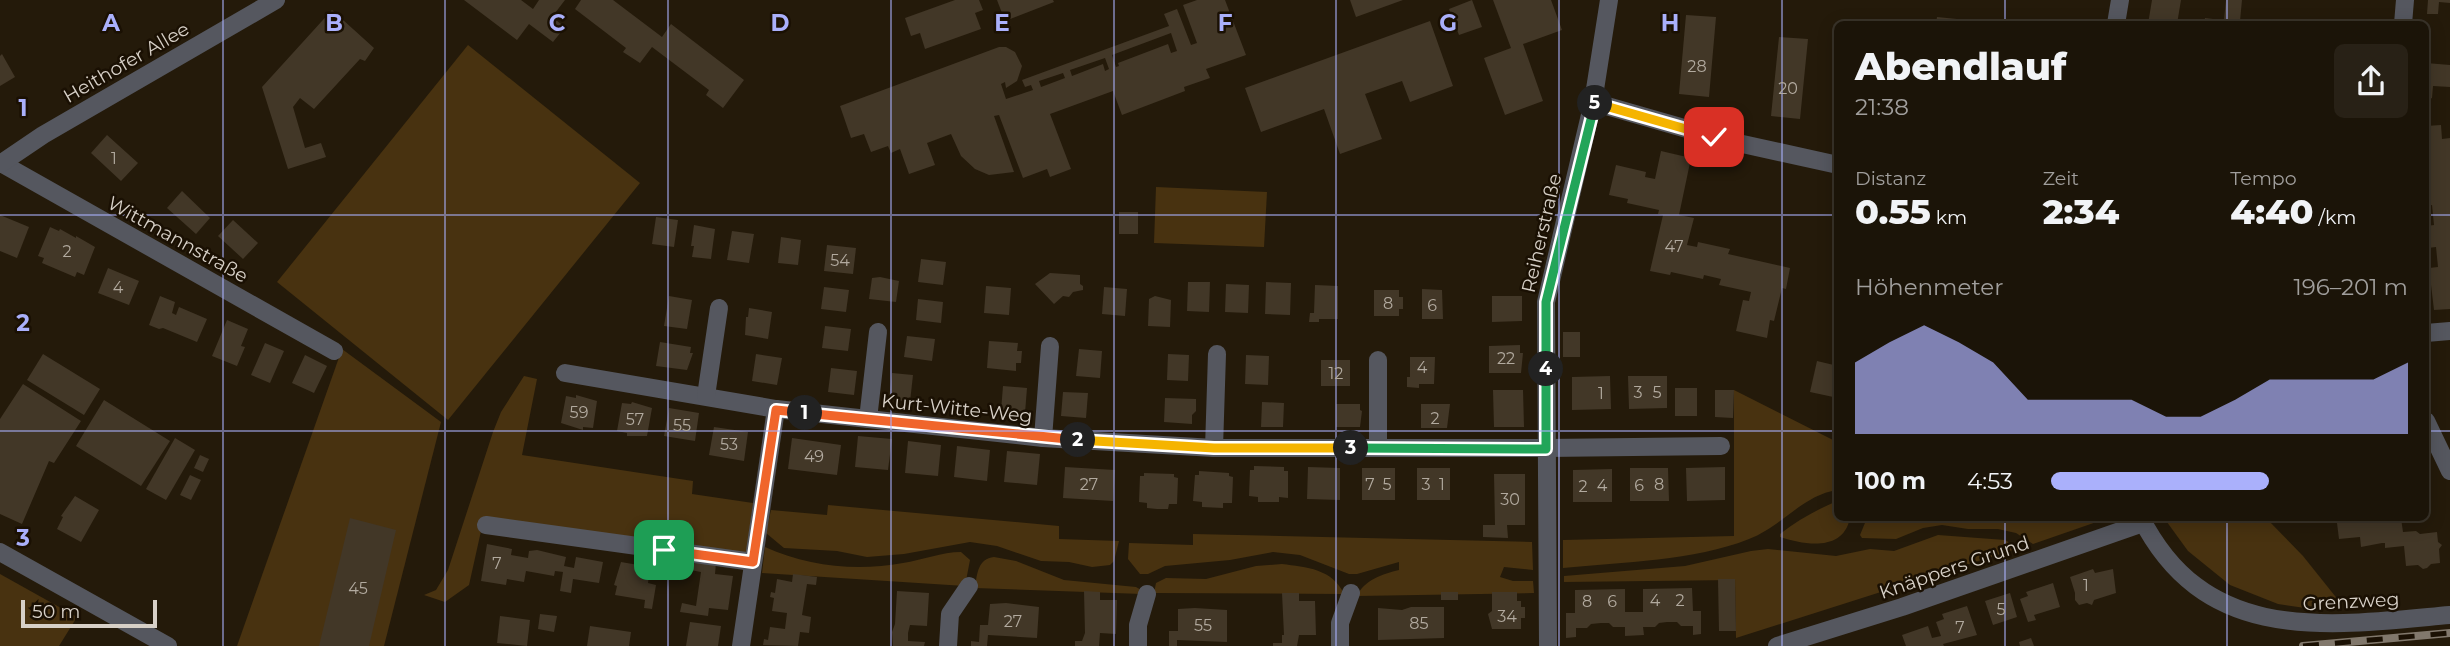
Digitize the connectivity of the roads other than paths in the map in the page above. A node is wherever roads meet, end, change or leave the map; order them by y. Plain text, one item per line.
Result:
1 (276, 0) edge
2 (1609, 0) edge
3 (2120, 0) edge
4 (2405, 0) edge
5 (2116, 21) edge
6 (2403, 21) edge
7 (1593, 102) junction
8 (1, 164) edge
9 (1834, 164) edge
10 (719, 308) dead end
11 (878, 331) dead end
12 (2450, 331) edge
13 (2429, 333) edge
14 (1050, 346) dead end
15 (334, 351) dead end
16 (1217, 354) dead end
17 (1378, 359) dead end
18 (565, 373) dead end
19 (706, 396) junction
20 (776, 410) junction
21 (868, 419) junction
22 (2429, 427) edge
23 (1042, 438) junction
24 (1721, 446) dead end
25 (1214, 448) junction
26 (1378, 449) junction
27 (1546, 449) junction
28 (2450, 471) edge
29 (2139, 521) edge
30 (2143, 521) edge
31 (486, 525) dead end
32 (0, 552) edge
33 (753, 562) junction
34 (969, 586) dead end
35 (1351, 593) dead end
36 (1147, 594) dead end
37 (2450, 615) edge
38 (168, 646) edge
39 (741, 646) edge
40 (948, 646) edge
41 (1138, 646) edge
42 (1340, 646) edge
43 (1548, 646) edge
44 (1777, 646) edge

1 - 8 street, Heithofer Allee
2 - 7 street, Reiherstraße
3 - 5 street
4 - 6 street
7 - 9 street
7 - 27 street, Reiherstraße
8 - 15 street, Wittmannstraße
10 - 19 street
11 - 21 street, Kurt-Witte-Weg
12 - 13 street
14 - 23 street, Kurt-Witte-Weg
16 - 25 street
17 - 26 street
18 - 19 street, Kurt-Witte-Weg
19 - 20 street, Kurt-Witte-Weg
20 - 21 street, Kurt-Witte-Weg
20 - 33 street
21 - 23 street, Kurt-Witte-Weg
22 - 28 street
23 - 25 street, Kurt-Witte-Weg
24 - 27 street, Kurt-Witte-Weg
25 - 26 street, Kurt-Witte-Weg
26 - 27 street, Kurt-Witte-Weg
27 - 43 street, Reiherstraße
29 - 44 street, Knäppers Grund
30 - 37 street, Grenzweg
31 - 33 street
32 - 38 street
33 - 39 street
34 - 40 street
35 - 42 street
36 - 41 street

